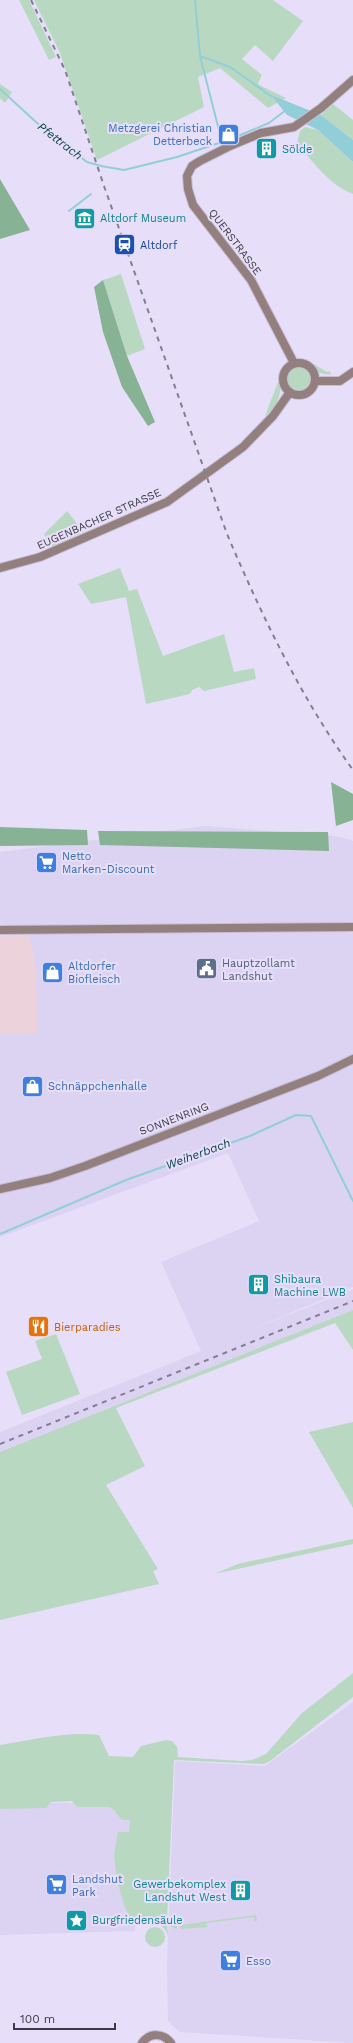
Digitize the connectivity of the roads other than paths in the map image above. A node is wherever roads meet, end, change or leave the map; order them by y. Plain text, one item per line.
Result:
1 (353, 80) edge
2 (294, 363) junction
3 (353, 372) edge
4 (315, 381) junction
5 (290, 392) junction
6 (0, 568) edge
7 (353, 927) edge
8 (0, 930) edge
9 (353, 1059) edge
10 (0, 1189) edge
11 (142, 2043) edge
12 (171, 2043) edge

1 - 2 street, QUERSTRASSE
2 - 4 street
2 - 5 street
3 - 4 street
4 - 5 street
5 - 6 street, EUGENBACHER STRASSE
7 - 8 street
9 - 10 street, SONNENRING
11 - 12 street

